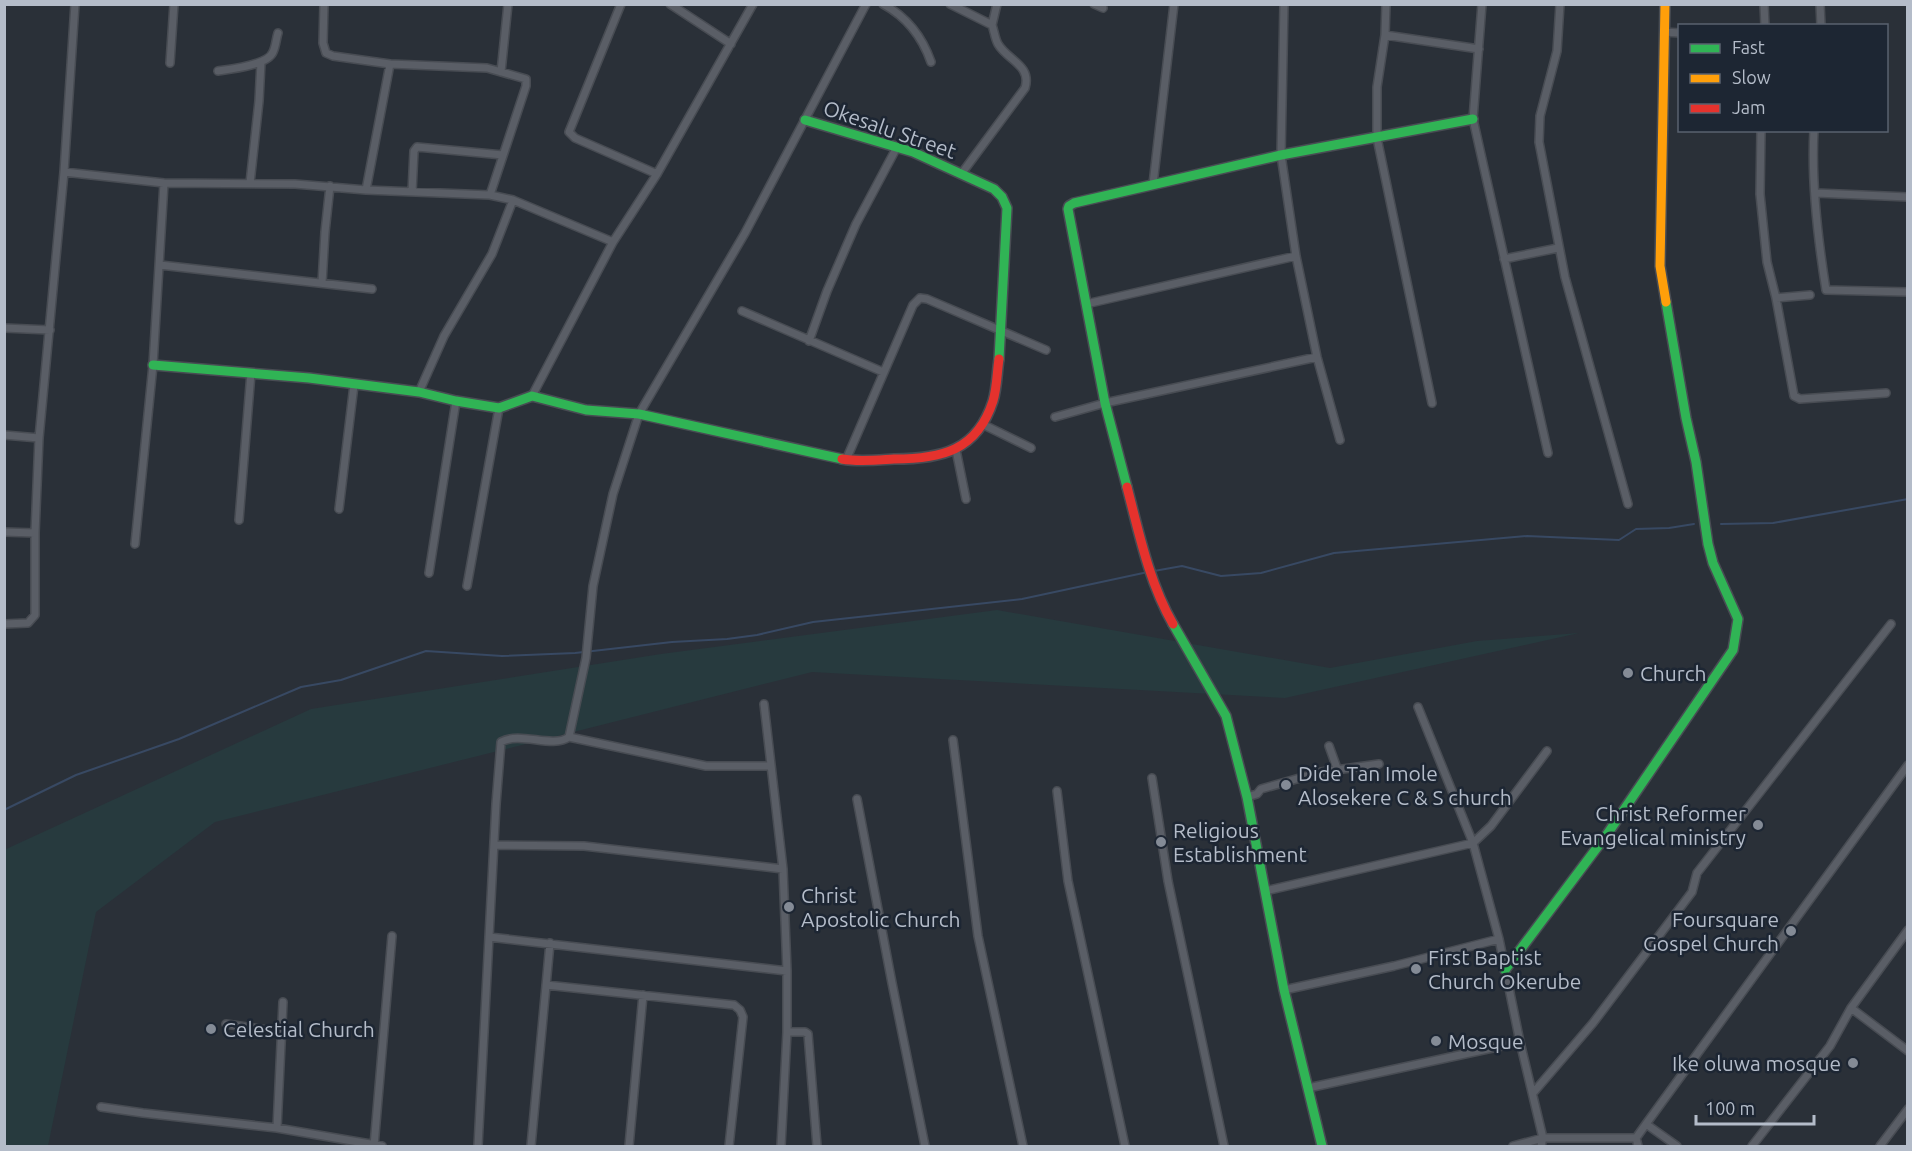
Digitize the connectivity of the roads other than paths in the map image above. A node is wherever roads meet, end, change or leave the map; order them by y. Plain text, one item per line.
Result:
1 (75, 4) edge
2 (174, 4) edge
3 (324, 4) edge
4 (508, 4) edge
5 (621, 4) edge
6 (670, 4) edge
7 (753, 4) edge
8 (866, 4) edge
9 (883, 4) edge
10 (950, 4) edge
11 (997, 4) edge
12 (1094, 4) edge
13 (1174, 4) edge
14 (1284, 4) edge
15 (1386, 4) edge
16 (1482, 4) edge
17 (1560, 4) edge
18 (1665, 4) edge
19 (1764, 4) edge
20 (1820, 4) edge
21 (1103, 8) dead end
22 (1765, 24) edge
23 (1821, 24) edge
24 (992, 25) junction
25 (1664, 32) junction
26 (278, 33) dead end
27 (1678, 33) edge
28 (1385, 35) junction
29 (730, 44) junction
30 (1479, 49) junction
31 (931, 62) dead end
32 (170, 63) dead end
33 (261, 63) junction
34 (390, 64) junction
35 (219, 72) dead end
36 (501, 72) junction
37 (1473, 119) junction
38 (805, 120) junction
39 (1761, 132) edge
40 (1814, 132) edge
41 (1377, 138) junction
42 (897, 147) junction
43 (503, 155) junction
44 (1281, 155) junction
45 (64, 172) junction
46 (962, 173) junction
47 (657, 174) junction
48 (164, 183) junction
49 (250, 183) junction
50 (1153, 184) junction
51 (330, 186) junction
52 (366, 190) junction
53 (412, 192) junction
54 (1816, 193) junction
55 (490, 195) junction
56 (1908, 196) edge
57 (513, 200) junction
58 (613, 242) junction
59 (1558, 248) junction
60 (1296, 256) junction
61 (1504, 258) junction
62 (160, 265) junction
63 (322, 283) junction
64 (372, 289) dead end
65 (1908, 292) edge
66 (1810, 295) dead end
67 (1776, 298) junction
68 (1086, 304) junction
69 (741, 311) dead end
70 (4, 328) edge
71 (1000, 329) junction
72 (50, 330) junction
73 (809, 341) junction
74 (1046, 351) dead end
75 (1317, 357) junction
76 (153, 365) junction
77 (883, 372) junction
78 (251, 373) junction
79 (354, 385) junction
80 (419, 392) junction
81 (1886, 393) dead end
82 (532, 396) junction
83 (456, 401) junction
84 (1105, 403) junction
85 (1432, 403) dead end
86 (499, 408) junction
87 (639, 414) junction
88 (1055, 417) dead end
89 (982, 424) junction
90 (4, 435) edge
91 (39, 438) junction
92 (1340, 440) dead end
93 (1031, 448) dead end
94 (956, 450) junction
95 (1548, 453) dead end
96 (846, 460) junction
97 (966, 499) dead end
98 (1628, 504) dead end
99 (339, 509) dead end
100 (239, 519) dead end
101 (4, 532) edge
102 (35, 533) junction
103 (135, 544) dead end
104 (429, 573) dead end
105 (467, 586) dead end
106 (4, 624) edge
107 (1892, 624) dead end
108 (764, 704) dead end
109 (1418, 707) dead end
110 (569, 737) junction
111 (953, 740) dead end
112 (1329, 746) dead end
113 (1547, 751) dead end
114 (1379, 765) dead end
115 (1908, 765) edge
116 (771, 766) junction
117 (1338, 771) junction
118 (1152, 778) dead end
119 (1057, 791) dead end
120 (1247, 796) junction
121 (857, 799) dead end
122 (1473, 843) junction
123 (495, 845) junction
124 (783, 869) junction
125 (1266, 891) junction
126 (1908, 930) edge
127 (392, 936) dead end
128 (489, 937) junction
129 (1499, 939) junction
130 (550, 943) junction
131 (1505, 970) junction
132 (787, 971) junction
133 (546, 985) junction
134 (1284, 990) junction
135 (643, 995) junction
136 (283, 1002) dead end
137 (1851, 1008) junction
138 (226, 1024) dead end
139 (281, 1032) junction
140 (787, 1032) junction
141 (1520, 1042) junction
142 (1908, 1051) edge
143 (1308, 1088) junction
144 (1533, 1093) junction
145 (101, 1107) dead end
146 (1908, 1108) edge
147 (1646, 1124) junction
148 (277, 1128) junction
149 (1543, 1138) junction
150 (1637, 1142) edge
151 (378, 1146) edge
152 (478, 1146) edge
153 (531, 1146) edge
154 (629, 1146) edge
155 (729, 1146) edge
156 (781, 1146) edge
157 (817, 1146) edge
158 (925, 1146) edge
159 (1023, 1146) edge
160 (1125, 1146) edge
161 (1224, 1146) edge
162 (1322, 1146) edge
163 (1513, 1146) edge
164 (1541, 1146) edge
165 (1677, 1146) edge
166 (1752, 1146) edge
167 (1880, 1146) edge

1 - 45 street
2 - 32 street
3 - 34 street
4 - 36 street
5 - 47 street
6 - 29 street
7 - 29 street
8 - 38 street
9 - 31 street
10 - 24 street
11 - 24 street
12 - 21 street
13 - 50 street
14 - 44 street
15 - 28 street
16 - 30 street
17 - 59 street
18 - 25 street
19 - 22 street
20 - 23 street
24 - 46 street
25 - 27 street
25 - 131 street
26 - 33 street
28 - 30 street
28 - 41 street
29 - 47 street
30 - 37 street
33 - 35 street
33 - 49 street
34 - 36 street
34 - 52 street
36 - 43 street
37 - 41 street
37 - 61 street
38 - 42 street, Okesalu Street
38 - 87 street
39 - 67 street
40 - 54 street
41 - 44 street
41 - 85 street
42 - 46 street, Okesalu Street
42 - 73 street
43 - 53 street
43 - 55 street
44 - 50 street
44 - 60 street
45 - 48 street
45 - 72 street
46 - 71 street, Okesalu Street
47 - 58 street
48 - 49 street
48 - 62 street
49 - 51 street
50 - 68 street
51 - 52 street
51 - 63 street
52 - 53 street
53 - 55 street
54 - 56 street
54 - 65 street
55 - 57 street
57 - 58 street
57 - 80 street
58 - 82 street
59 - 61 street
59 - 98 street
60 - 68 street
60 - 75 street
61 - 95 street
62 - 63 street
62 - 76 street
63 - 64 street
66 - 67 street
67 - 81 street
68 - 84 street
69 - 73 street
70 - 72 street
71 - 74 street
71 - 77 street
71 - 89 street, Okesalu Street
72 - 91 street
73 - 77 street
75 - 84 street
75 - 92 street
76 - 78 street
76 - 103 street
77 - 96 street
78 - 79 street
78 - 100 street
79 - 80 street
79 - 99 street
80 - 83 street
82 - 86 street
82 - 87 street
83 - 86 street
83 - 104 street
84 - 88 street
84 - 120 street
86 - 105 street
87 - 96 street
87 - 110 street
89 - 93 street
89 - 94 street
90 - 91 street
91 - 102 street
94 - 96 street
94 - 97 street
101 - 102 street
102 - 106 street
107 - 144 street
108 - 116 street
109 - 122 street
110 - 116 street
110 - 123 street
111 - 159 street
112 - 117 street
113 - 122 street
114 - 117 street
115 - 147 street
116 - 124 street
117 - 120 street
118 - 161 street
119 - 160 street
120 - 125 street
121 - 158 street
122 - 125 street
122 - 129 street
123 - 124 street
123 - 128 street
124 - 132 street
125 - 134 street
126 - 137 street
127 - 151 street
128 - 130 street
128 - 152 street
129 - 131 street
129 - 134 street
130 - 132 street
130 - 133 street
131 - 141 street
132 - 140 street
133 - 135 street
133 - 153 street
134 - 143 street
135 - 154 street
135 - 155 street
136 - 139 street
137 - 142 street
137 - 166 street
138 - 139 street
139 - 148 street
140 - 156 street
140 - 157 street
141 - 143 street
141 - 144 street
143 - 162 street
144 - 149 street
145 - 148 street
146 - 167 street
147 - 150 street
147 - 165 street
148 - 151 street
149 - 150 street
149 - 163 street
149 - 164 street

